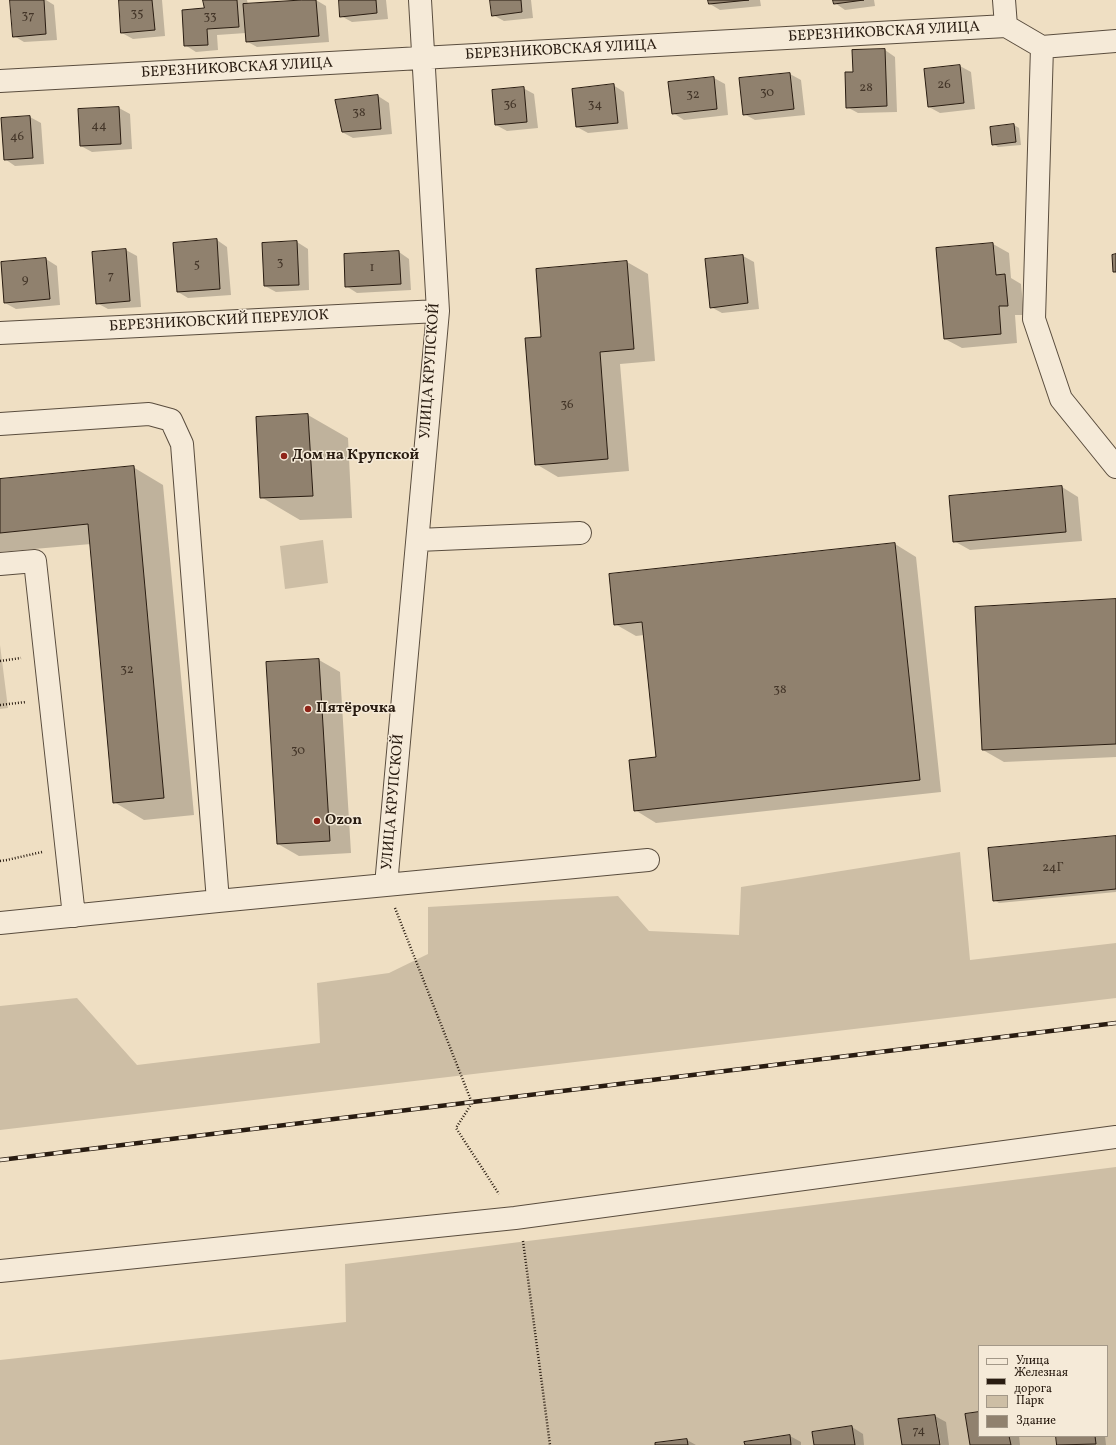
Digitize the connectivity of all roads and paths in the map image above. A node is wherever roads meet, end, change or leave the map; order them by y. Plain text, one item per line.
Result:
1 (420, 0) edge
2 (1004, 0) edge
3 (1006, 26) junction
4 (1116, 41) edge
5 (1042, 47) junction
6 (423, 59) junction
7 (0, 81) edge
8 (438, 311) junction
9 (0, 334) edge
10 (0, 424) edge
11 (1116, 467) edge
12 (580, 533) dead end
13 (418, 540) junction
14 (0, 564) edge
15 (66, 846) junction
16 (648, 860) dead end
17 (0, 861) edge
18 (386, 886) junction
19 (218, 901) junction
20 (74, 916) junction
21 (0, 923) edge
22 (1116, 1137) edge
23 (515, 1218) junction
24 (0, 1271) edge
25 (550, 1445) edge

1 - 6 street, УЛИЦА КРУПСКОЙ
2 - 3 street
3 - 5 street
3 - 6 street, БЕРЕЗНИКОВСКАЯ УЛИЦА
4 - 5 street
5 - 11 street
6 - 7 street, БЕРЕЗНИКОВСКАЯ УЛИЦА
6 - 8 street, УЛИЦА КРУПСКОЙ
8 - 9 street, БЕРЕЗНИКОВСКИЙ ПЕРЕУЛОК
8 - 13 street, УЛИЦА КРУПСКОЙ
10 - 19 street
12 - 13 street
13 - 18 street, УЛИЦА КРУПСКОЙ
14 - 15 street
15 - 17 path
15 - 20 street
16 - 18 street
18 - 19 street
18 - 23 path
19 - 20 street
20 - 21 street
22 - 23 street
23 - 24 street
23 - 25 path

